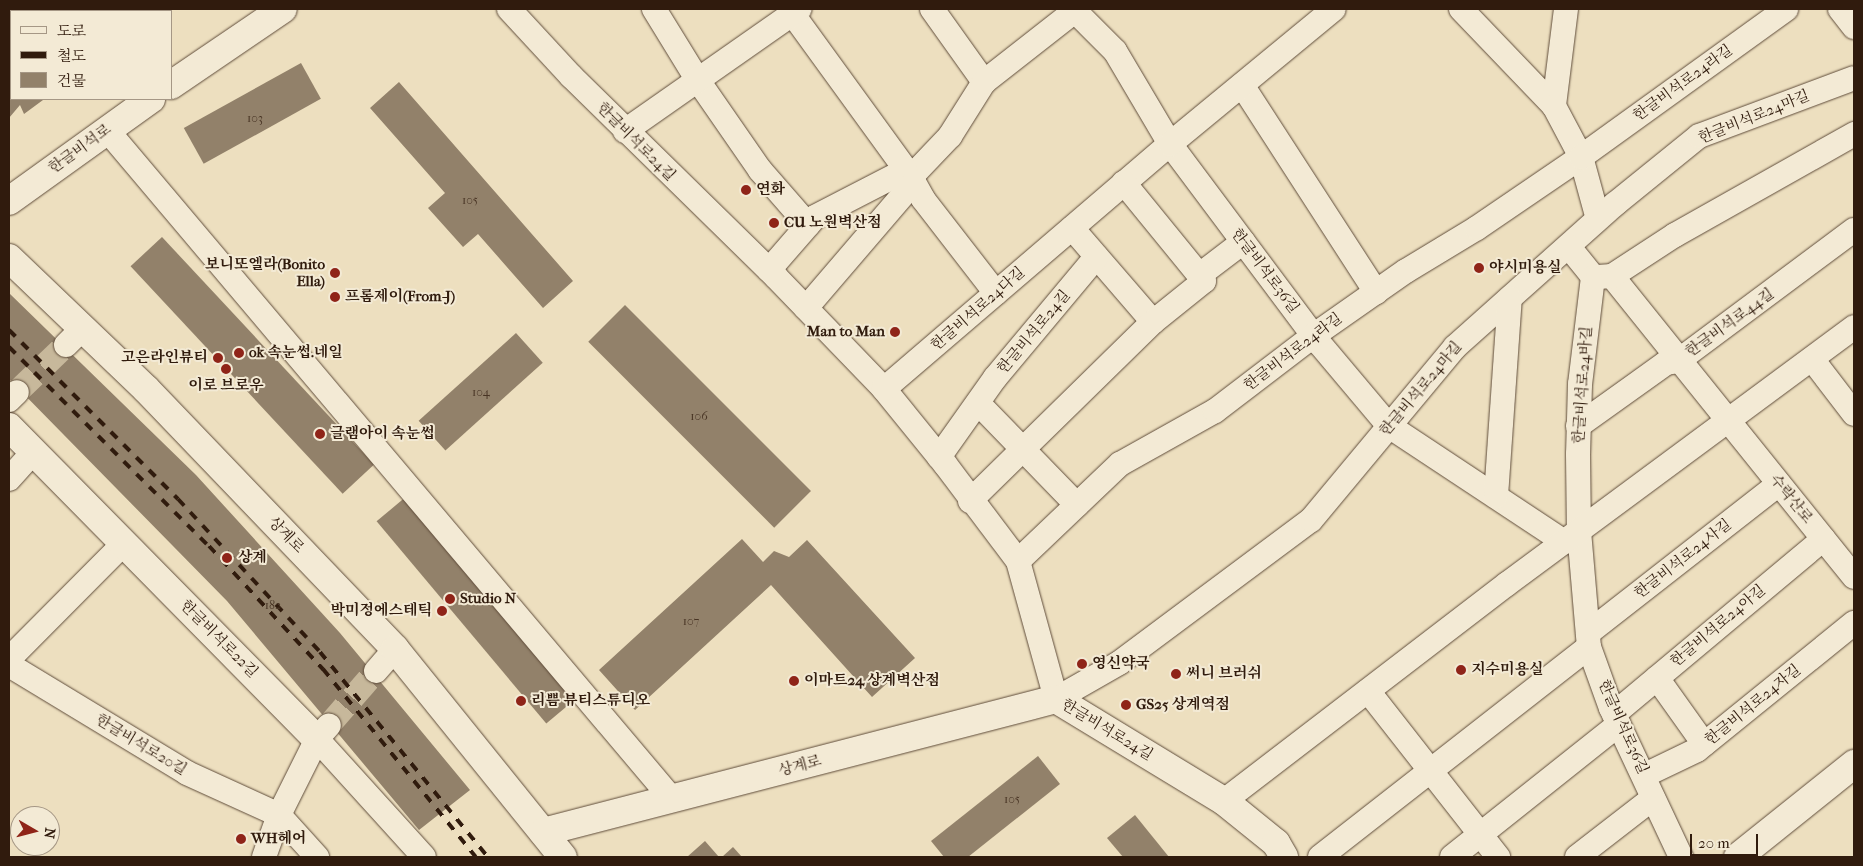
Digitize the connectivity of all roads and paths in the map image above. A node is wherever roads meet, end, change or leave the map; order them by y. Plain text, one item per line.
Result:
1 (283, 9) edge
2 (509, 9) edge
3 (654, 9) edge
4 (932, 9) edge
5 (1334, 9) edge
6 (1461, 9) edge
7 (1566, 9) edge
8 (1786, 9) edge
9 (1840, 9) edge
10 (793, 10) edge
11 (1075, 10) edge
12 (1854, 27) edge
13 (1854, 78) edge
14 (697, 79) junction
15 (984, 82) junction
16 (172, 84) edge
17 (1242, 85) junction
18 (150, 100) edge
19 (1554, 106) junction
20 (107, 130) junction
21 (625, 130) junction
22 (1854, 134) edge
23 (1170, 144) junction
24 (1581, 157) junction
25 (910, 176) junction
26 (1124, 183) junction
27 (9, 201) edge
28 (1598, 219) junction
29 (808, 225) junction
30 (1072, 228) junction
31 (1854, 230) edge
32 (1243, 242) junction
33 (1569, 247) junction
34 (1096, 257) junction
35 (9, 258) edge
36 (768, 270) junction
37 (1201, 274) junction
38 (1603, 277) junction
39 (1376, 292) junction
40 (996, 293) junction
41 (1510, 298) junction
42 (806, 308) junction
43 (1153, 322) junction
44 (1854, 327) edge
45 (1313, 336) junction
46 (1812, 359) junction
47 (1678, 361) junction
48 (884, 389) junction
49 (978, 403) junction
50 (1854, 414) edge
51 (1727, 422) junction
52 (1390, 426) junction
53 (1578, 426) junction
54 (9, 427) edge
55 (1024, 449) junction
56 (33, 452) junction
57 (939, 457) junction
58 (9, 479) edge
59 (1779, 484) junction
60 (1496, 496) junction
61 (970, 501) junction
62 (1077, 505) junction
63 (1572, 536) junction
64 (1823, 539) junction
65 (124, 543) junction
66 (1018, 561) junction
67 (1854, 577) edge
68 (1854, 623) edge
69 (1588, 640) junction
70 (395, 649) junction
71 (9, 659) edge
72 (9, 665) edge
73 (376, 670) tunnel mouth
74 (1657, 678) junction
75 (1368, 691) junction
76 (1056, 699) junction
77 (1617, 719) junction
78 (323, 732) junction
79 (1704, 744) junction
80 (1854, 764) edge
81 (1430, 771) junction
82 (1645, 775) junction
83 (1653, 798) junction
84 (672, 799) junction
85 (1224, 801) junction
86 (279, 815) junction
87 (543, 832) junction
88 (1480, 834) junction
89 (264, 857) edge
90 (317, 857) edge
91 (424, 857) edge
92 (563, 857) edge
93 (1284, 857) edge
94 (1320, 857) edge
95 (1452, 857) edge
96 (1498, 857) edge
97 (1577, 857) edge
98 (1680, 857) edge
99 (1738, 857) edge

1 - 16 street
2 - 21 street, 한글비석로24길
3 - 14 street
4 - 15 street
5 - 17 street, 한글비석로24다길
6 - 19 street
7 - 19 street
8 - 24 street, 한글비석로24라길
9 - 12 street
10 - 14 street
10 - 25 street
11 - 15 street
11 - 23 street, 한글비석로36길
13 - 28 street, 한글비석로24마길
14 - 21 street
14 - 29 street
15 - 25 street
17 - 23 street, 한글비석로24다길
17 - 39 street
18 - 20 street, 한글비석로
19 - 24 street
20 - 27 street, 한글비석로
20 - 84 street
21 - 36 street, 한글비석로24길
22 - 38 street
23 - 26 street, 한글비석로24다길
23 - 32 street, 한글비석로36길
24 - 28 street
24 - 39 street, 한글비석로24라길
25 - 29 street
25 - 40 street
25 - 42 street
26 - 30 street, 한글비석로24다길
26 - 37 street
28 - 33 street, 한글비석로24마길
29 - 36 street
30 - 34 street
30 - 40 street, 한글비석로24다길
31 - 47 street, 한글비석로44길
32 - 37 street
32 - 45 street, 한글비석로36길
33 - 38 street
33 - 41 street, 한글비석로24마길
34 - 43 street
34 - 49 street, 한글비석로24길
35 - 70 street, 상계로
36 - 42 street, 한글비석로24길
37 - 43 street
38 - 47 street
38 - 53 street, 한글비석로24바길
39 - 45 street, 한글비석로24라길
40 - 48 street, 한글비석로24다길
41 - 52 street, 한글비석로24마길
41 - 60 street
42 - 48 street, 한글비석로24길
43 - 55 street
44 - 46 street
45 - 52 street, 한글비석로36길
45 - 62 street, 한글비석로24라길
46 - 50 street
46 - 51 street
47 - 51 street
47 - 53 street, 한글비석로44길
48 - 57 street, 한글비석로24길
49 - 55 street
49 - 57 street, 한글비석로24길
51 - 59 street, 수락산로
51 - 63 street
52 - 60 street, 한글비석로36길
52 - 76 street, 한글비석로24마길
53 - 63 street, 한글비석로24바길
54 - 56 street, 한글비석로22길
55 - 61 street
55 - 62 street
56 - 58 street
56 - 65 street, 한글비석로22길
57 - 61 street, 한글비석로24길
59 - 64 street, 수락산로
59 - 69 street, 한글비석로24사길
60 - 63 street, 한글비석로36길
61 - 66 street, 한글비석로24길
62 - 66 street, 한글비석로24라길
63 - 69 street, 한글비석로36길
63 - 75 street
64 - 67 street, 수락산로
64 - 74 street, 한글비석로24아길
65 - 71 street
65 - 78 street, 한글비석로22길
66 - 76 street, 한글비석로24길
68 - 79 street, 한글비석로24자길
69 - 77 street, 한글비석로36길
69 - 81 street, 한글비석로24사길
70 - 73 street
70 - 87 street, 상계로
72 - 86 street, 한글비석로20길
74 - 77 street, 한글비석로24아길
74 - 79 street
75 - 81 street
75 - 85 street
76 - 84 street, 상계로
76 - 85 street, 한글비석로24길
77 - 82 street, 한글비석로36길
77 - 88 street, 한글비석로24아길
78 - 86 street
78 - 91 street, 한글비석로22길
79 - 82 street, 한글비석로24자길
80 - 99 street
81 - 88 street
81 - 94 street, 한글비석로24사길
82 - 83 street, 한글비석로36길
83 - 97 street
83 - 98 street, 한글비석로36길
84 - 87 street, 상계로
85 - 93 street, 한글비석로24길
86 - 89 street
86 - 90 street, 한글비석로20길
87 - 92 street, 상계로
88 - 95 street, 한글비석로24아길
88 - 96 street

